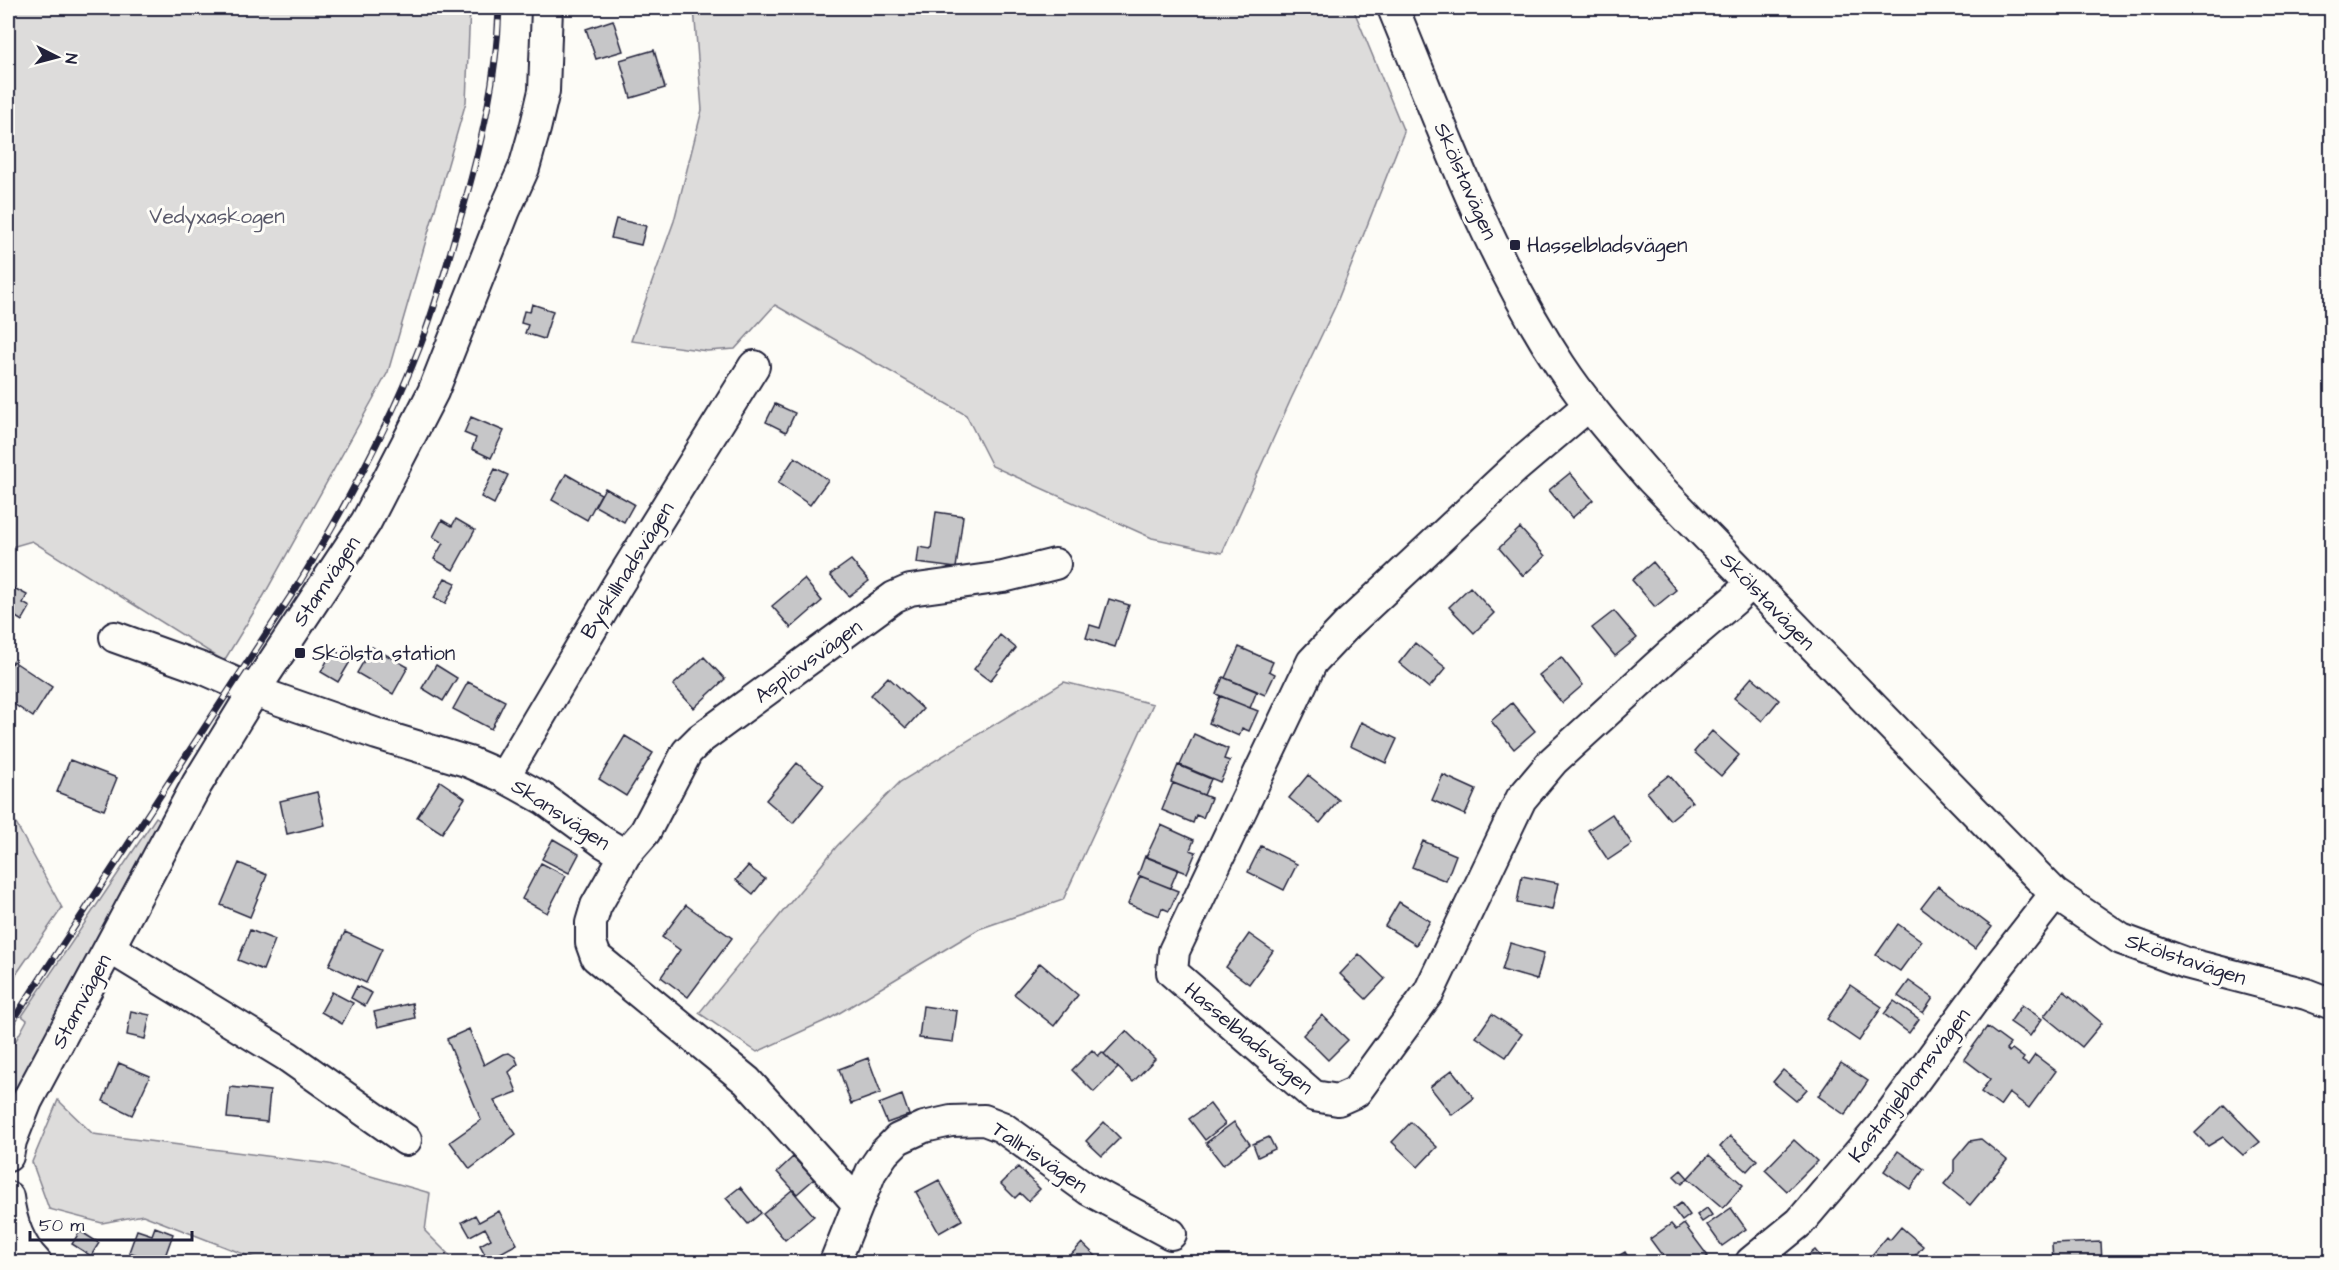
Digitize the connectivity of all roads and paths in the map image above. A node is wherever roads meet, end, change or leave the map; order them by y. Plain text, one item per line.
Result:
1 (547, 8) edge
2 (1393, 8) edge
3 (754, 366) dead end
4 (1588, 406) junction
5 (1055, 564) dead end
6 (1751, 583) junction
7 (115, 637) dead end
8 (254, 691) junction
9 (504, 777) junction
10 (625, 855) junction
11 (2055, 894) junction
12 (110, 948) junction
13 (2331, 1004) edge
14 (406, 1140) dead end
15 (8, 1156) edge
16 (8, 1197) edge
17 (858, 1204) junction
18 (1171, 1234) dead end
19 (36, 1263) edge
20 (835, 1263) edge
21 (1751, 1263) edge

1 - 8 street, Stamvägen
2 - 4 street, Skölstavägen
3 - 9 street, Byskillnadsvägen
4 - 6 street, Skölstavägen
4 - 6 street, Hasselbladsvägen
5 - 10 street, Asplövsvägen
6 - 11 street, Skölstavägen
7 - 8 street, Skansvägen
8 - 9 street, Skansvägen
8 - 12 street, Stamvägen
9 - 10 street, Skansvägen
10 - 17 street, Skansvägen
11 - 13 street, Skölstavägen
11 - 21 street, Kastanjeblomsvägen
12 - 14 street
12 - 15 street, Stamvägen
16 - 19 street
17 - 18 street, Tallrisvägen
17 - 20 street, Tallrisvägen

